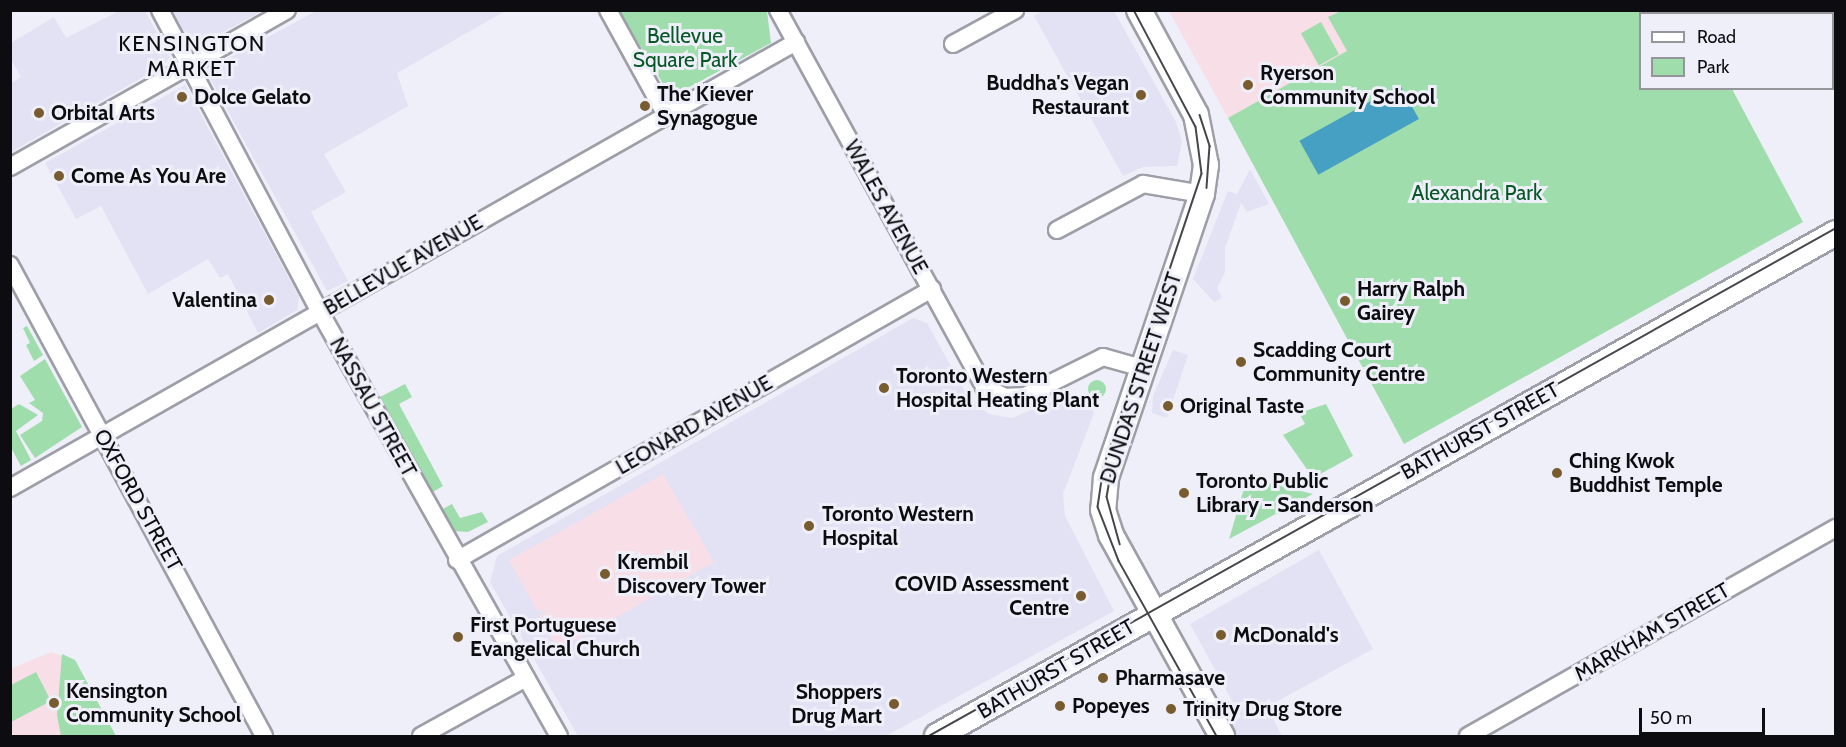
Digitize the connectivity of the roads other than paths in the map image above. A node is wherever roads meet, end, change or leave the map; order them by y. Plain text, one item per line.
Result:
1 (160, 10) edge
2 (287, 10) edge
3 (608, 10) edge
4 (778, 10) edge
5 (1015, 10) edge
6 (1139, 10) edge
7 (796, 42) junction
8 (953, 44) dead end
9 (189, 66) junction
10 (667, 117) junction
11 (10, 167) edge
12 (1202, 194) junction
13 (1057, 230) dead end
14 (1836, 232) edge
15 (10, 265) edge
16 (932, 289) junction
17 (320, 312) junction
18 (1142, 368) junction
19 (102, 435) junction
20 (10, 488) edge
21 (1836, 528) edge
22 (457, 560) junction
23 (1154, 614) junction
24 (526, 678) junction
25 (264, 736) edge
26 (421, 736) edge
27 (558, 736) edge
28 (937, 736) edge
29 (1222, 736) edge
30 (1468, 736) edge

1 - 9 street, NASSAU STREET
2 - 9 street
3 - 10 street
4 - 7 street, WALES AVENUE
5 - 8 street
6 - 12 main road, DUNDAS STREET WEST
7 - 10 street, BELLEVUE AVENUE
7 - 16 street, WALES AVENUE
9 - 11 street
9 - 17 street, NASSAU STREET
10 - 17 street, BELLEVUE AVENUE
12 - 13 street
12 - 18 main road, DUNDAS STREET WEST
14 - 23 main road, BATHURST STREET
15 - 19 street, OXFORD STREET
16 - 18 street, WALES AVENUE
16 - 22 street, LEONARD AVENUE
17 - 19 street, BELLEVUE AVENUE
17 - 22 street, NASSAU STREET
18 - 23 main road, DUNDAS STREET WEST
19 - 20 street, BELLEVUE AVENUE
19 - 25 street, OXFORD STREET
21 - 30 street, MARKHAM STREET
22 - 24 street, NASSAU STREET
23 - 28 main road, BATHURST STREET
23 - 29 main road, DUNDAS STREET WEST
24 - 26 street
24 - 27 street, NASSAU STREET

